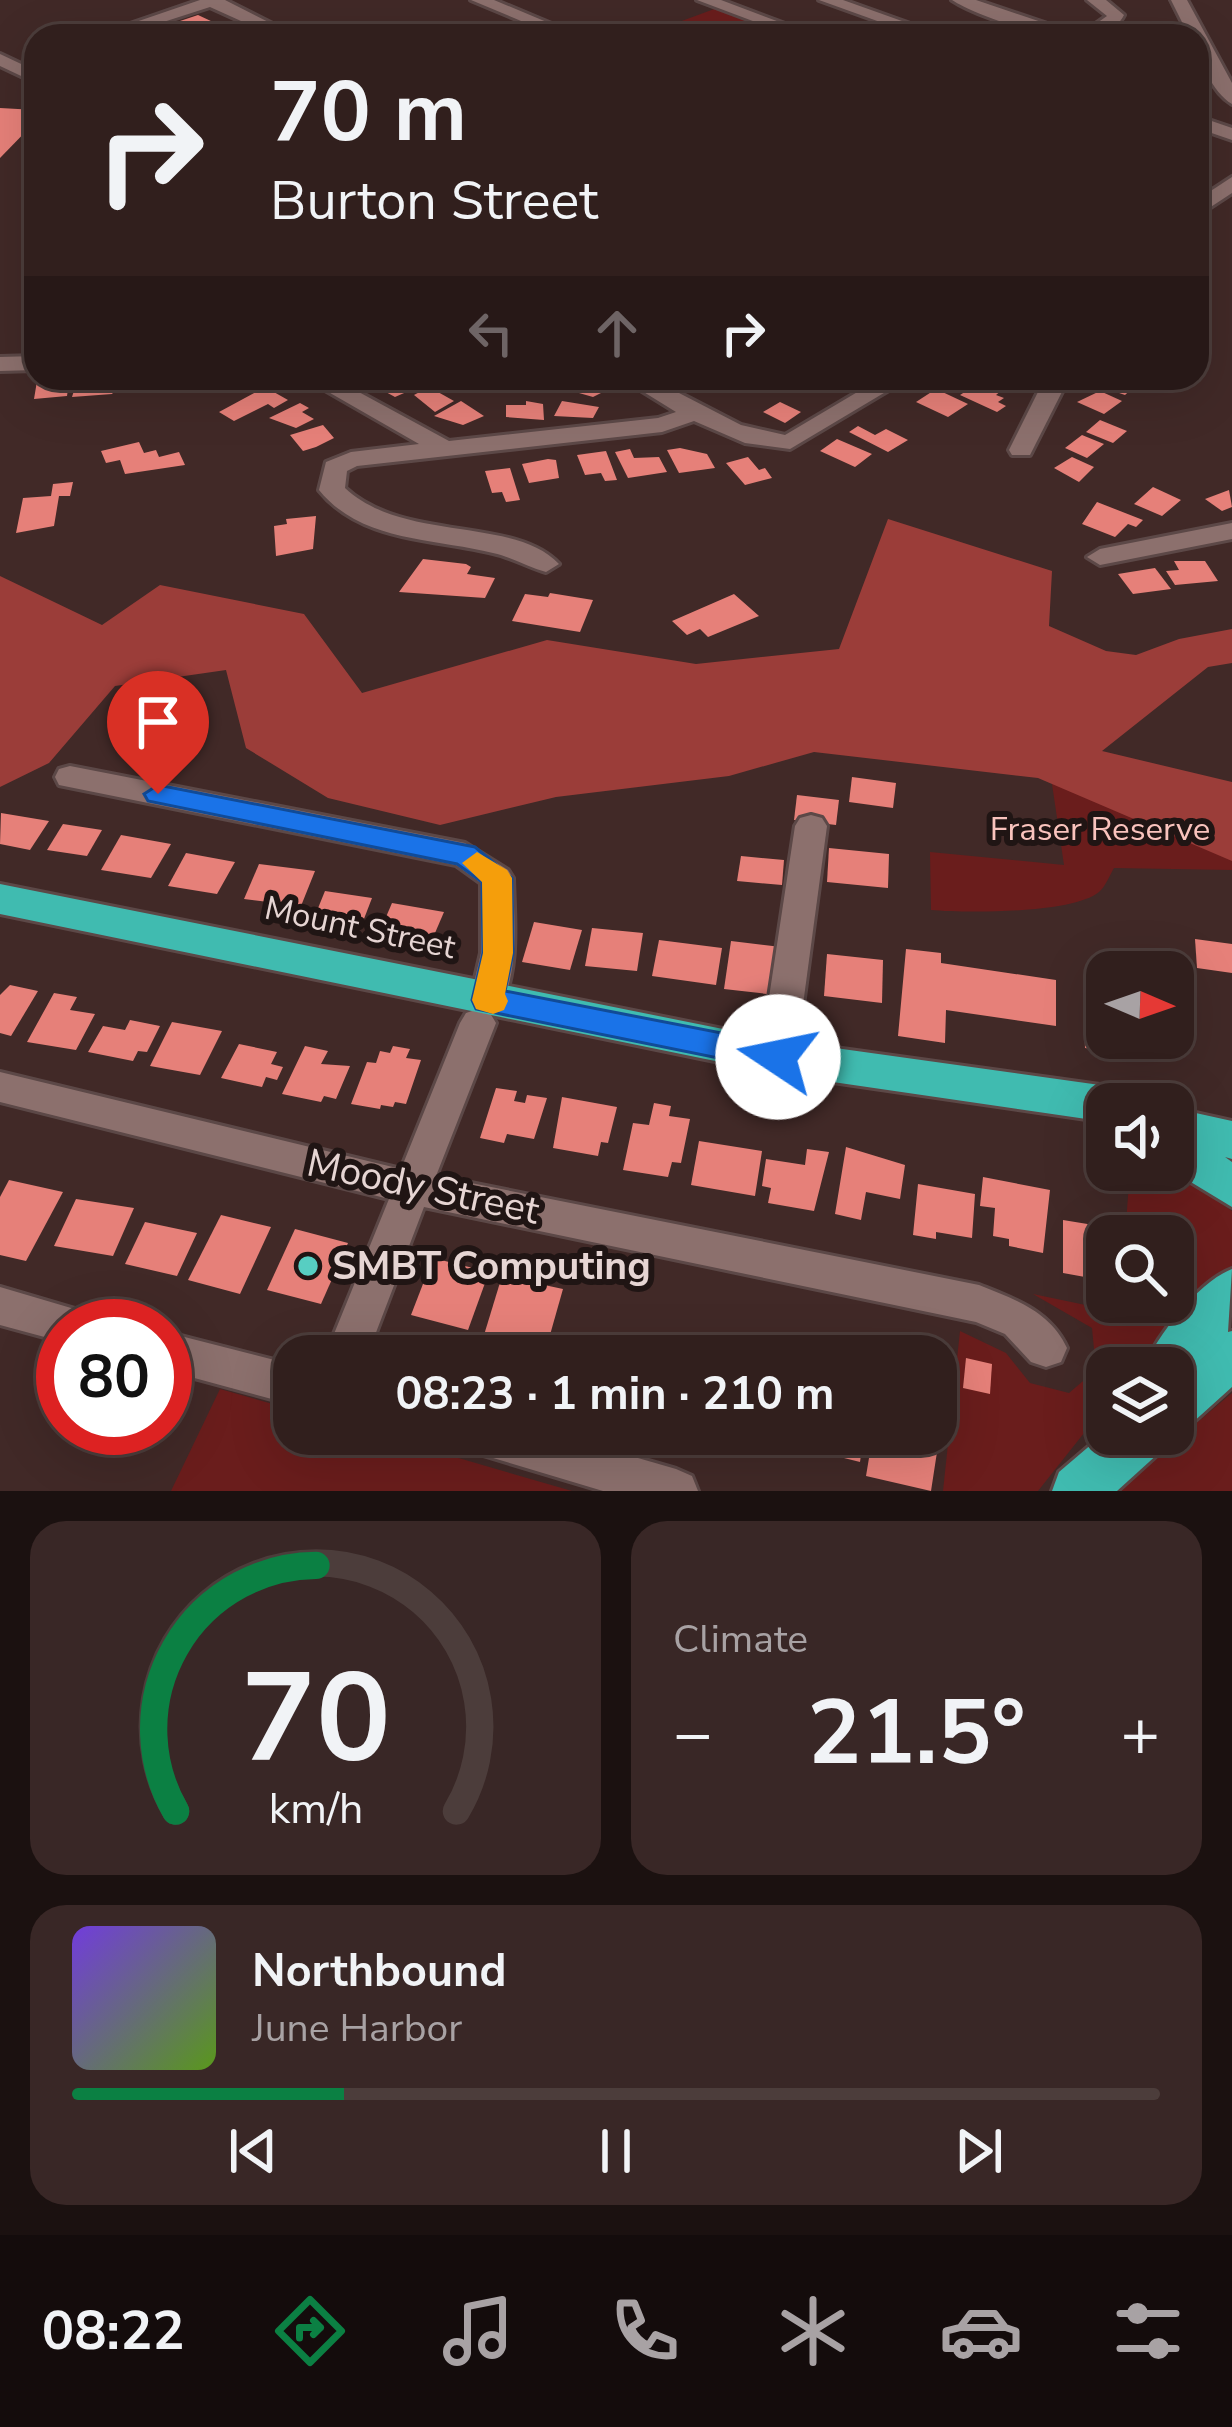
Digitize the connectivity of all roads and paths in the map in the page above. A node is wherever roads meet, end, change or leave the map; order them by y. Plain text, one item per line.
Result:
1 (478, 0) edge
2 (706, 0) edge
3 (827, 0) edge
4 (961, 0) edge
5 (1095, 0) edge
6 (214, 1) edge
7 (141, 24) edge
8 (263, 24) edge
9 (541, 24) edge
10 (775, 24) edge
11 (900, 24) edge
12 (1035, 24) edge
13 (1112, 24) edge
14 (1209, 37) edge
15 (1222, 38) dead end
16 (1209, 74) edge
17 (1232, 99) edge
18 (336, 390) edge
19 (657, 390) edge
20 (877, 390) edge
21 (1051, 390) edge
22 (699, 411) junction
23 (398, 426) junction
24 (445, 448) junction
25 (1021, 450) dead end
26 (374, 456) junction
27 (1232, 531) edge
28 (1100, 557) dead end
29 (546, 564) dead end
30 (70, 777) dead end
31 (811, 826) dead end
32 (0, 899) edge
33 (483, 1012) junction
34 (778, 1057) junction
35 (0, 1087) edge
36 (1086, 1107) edge
37 (1194, 1112) edge
38 (1232, 1116) edge
39 (1194, 1131) edge
40 (1232, 1140) edge
41 (1194, 1161) edge
42 (414, 1186) junction
43 (1232, 1187) edge
44 (1232, 1291) edge
45 (0, 1306) edge
46 (36, 1316) edge
47 (354, 1335) edge
48 (1185, 1347) edge
49 (1046, 1348) dead end
50 (1232, 1354) edge
51 (192, 1358) edge
52 (273, 1379) edge
53 (1194, 1388) edge
54 (554, 1455) edge
55 (1101, 1455) edge
56 (1117, 1455) edge
57 (676, 1491) edge
58 (1074, 1491) edge

1 - 9 street
2 - 10 street
3 - 11 street
4 - 12 street
5 - 13 street
6 - 7 street
6 - 8 street
14 - 15 street
16 - 17 street
18 - 23 street
19 - 22 street
20 - 22 street
21 - 25 street
22 - 24 street
23 - 24 street
23 - 26 street
24 - 26 street
26 - 29 street
27 - 28 street
30 - 33 street
31 - 34 street
32 - 33 highway, Mount Street
33 - 34 highway, Mount Street
33 - 42 street
34 - 36 highway, Mount Street
35 - 42 street, Moody Street
37 - 38 highway
39 - 40 highway
41 - 43 highway
42 - 47 street
42 - 49 street, Moody Street
44 - 48 highway
45 - 46 street
50 - 53 highway
51 - 52 street
54 - 57 street
55 - 58 highway
56 - 58 highway

